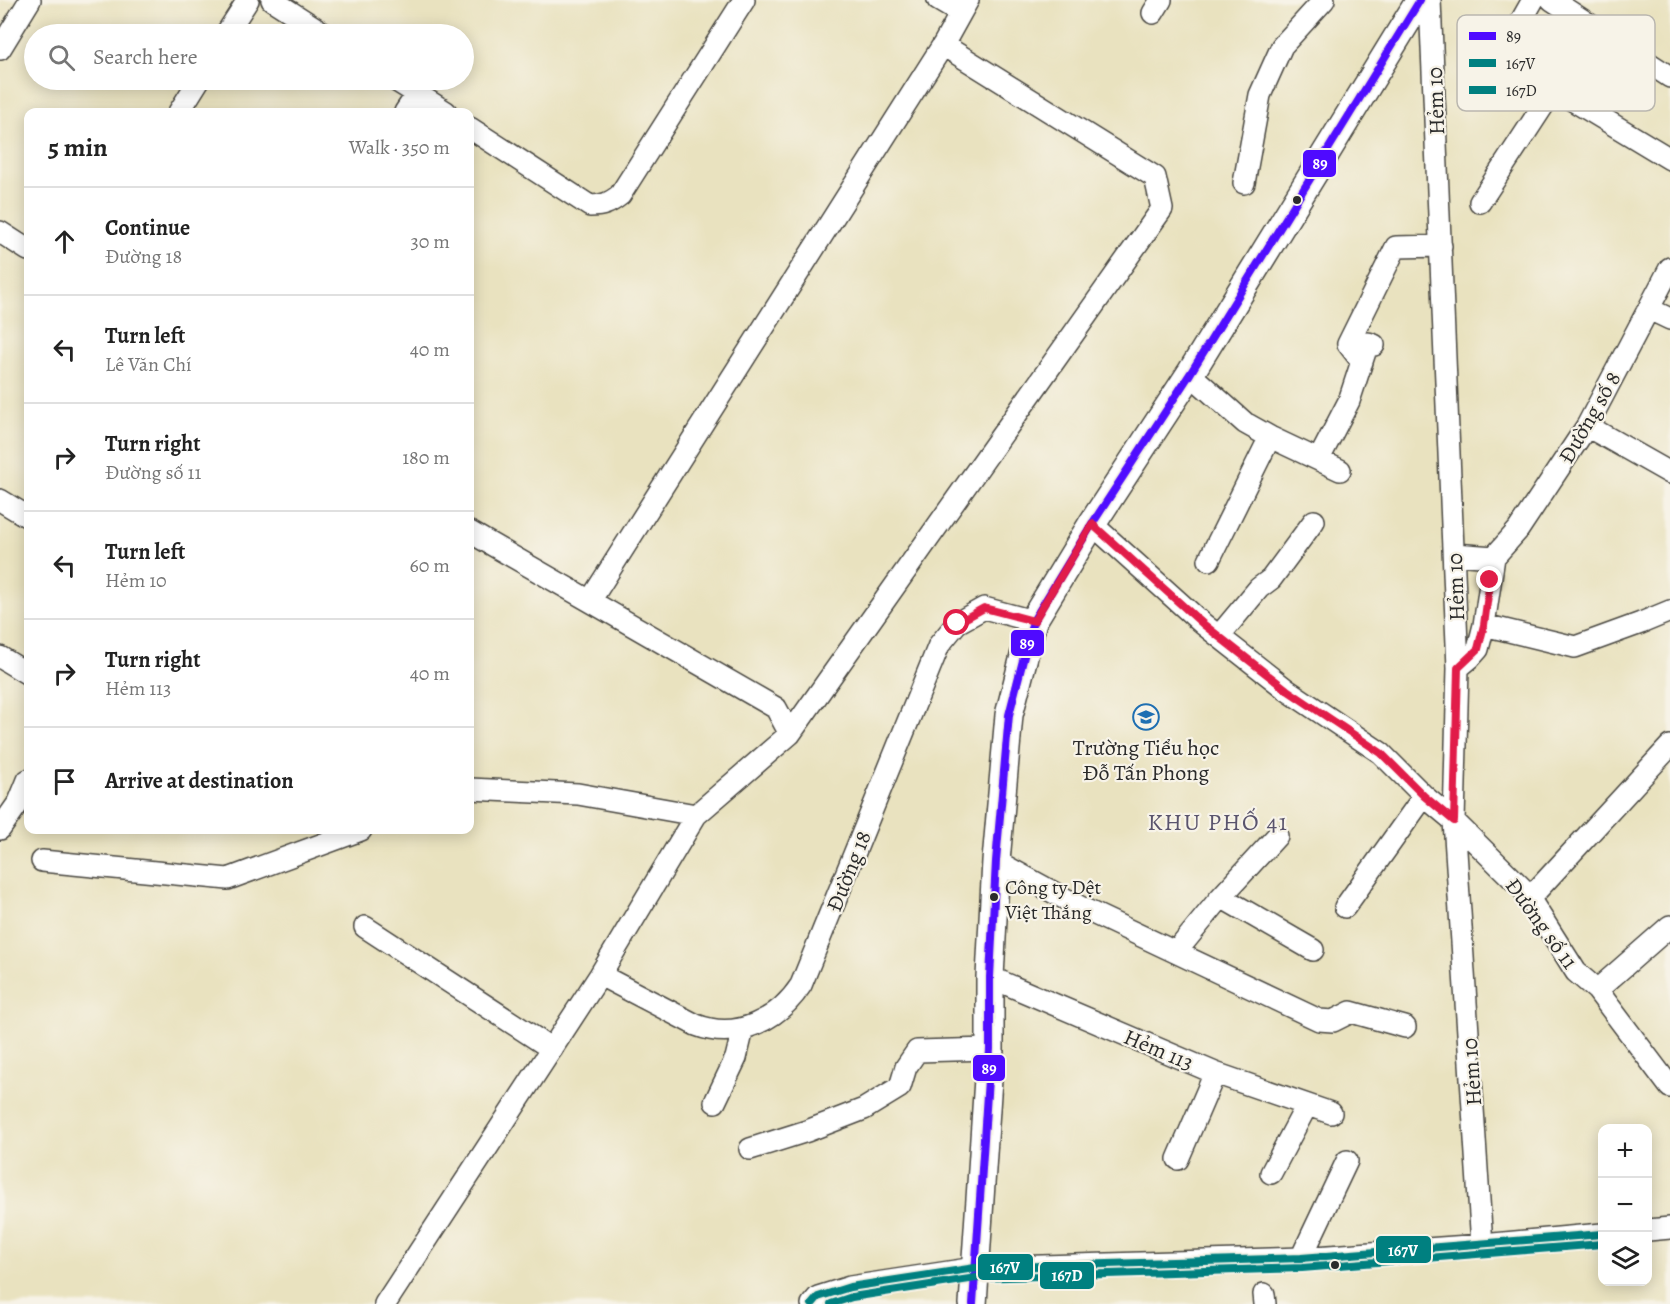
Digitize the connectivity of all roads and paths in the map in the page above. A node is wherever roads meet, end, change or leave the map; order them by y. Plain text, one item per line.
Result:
1 (30, 0) edge
2 (248, 0) edge
3 (272, 0) edge
4 (744, 0) edge
5 (938, 0) edge
6 (1324, 0) edge
7 (1420, 0) edge
8 (1430, 0) edge
9 (1533, 0) edge
10 (1552, 0) edge
11 (964, 6) edge
12 (1525, 15) edge
13 (1575, 15) edge
14 (232, 24) edge
15 (309, 24) edge
16 (943, 45) junction
17 (0, 49) edge
18 (1655, 67) edge
19 (1670, 77) edge
20 (192, 90) edge
21 (411, 90) edge
22 (417, 94) junction
23 (181, 108) edge
24 (408, 108) edge
25 (440, 108) edge
26 (1540, 111) edge
27 (1590, 111) edge
28 (474, 131) edge
29 (1670, 159) edge
30 (1244, 183) dead end
31 (1480, 202) dead end
32 (0, 232) edge
33 (1441, 246) junction
34 (24, 247) edge
35 (1670, 268) edge
36 (1649, 309) junction
37 (1670, 319) edge
38 (1190, 374) junction
39 (1587, 426) junction
40 (1270, 437) junction
41 (1319, 459) junction
42 (1340, 470) dead end
43 (1670, 473) edge
44 (0, 500) edge
45 (24, 514) edge
46 (1314, 521) dead end
47 (1092, 524) junction
48 (474, 534) edge
49 (1454, 554) junction
50 (1494, 557) junction
51 (1209, 560) dead end
52 (590, 601) junction
53 (1670, 611) edge
54 (1034, 621) junction
55 (1484, 625) junction
56 (1219, 636) junction
57 (0, 657) edge
58 (1458, 668) junction
59 (24, 672) edge
60 (789, 735) junction
61 (1670, 746) edge
62 (474, 789) edge
63 (24, 790) edge
64 (1424, 796) junction
65 (696, 815) junction
66 (1454, 821) junction
67 (0, 829) edge
68 (350, 834) edge
69 (1276, 836) dead end
70 (42, 861) dead end
71 (996, 861) junction
72 (1221, 897) junction
73 (1529, 898) junction
74 (1346, 907) dead end
75 (1670, 926) edge
76 (365, 927) dead end
77 (1314, 950) dead end
78 (1176, 952) junction
79 (600, 975) junction
80 (990, 977) junction
81 (1597, 990) junction
82 (1405, 1027) dead end
83 (743, 1029) junction
84 (552, 1048) junction
85 (990, 1049) junction
86 (1215, 1073) junction
87 (1670, 1087) edge
88 (715, 1102) dead end
89 (1307, 1105) junction
90 (1330, 1113) dead end
91 (750, 1149) dead end
92 (1178, 1159) dead end
93 (1347, 1161) dead end
94 (1271, 1173) dead end
95 (1670, 1228) edge
96 (1652, 1230) edge
97 (1598, 1234) edge
98 (1482, 1245) junction
99 (1301, 1258) junction
100 (975, 1268) junction
101 (385, 1304) edge
102 (812, 1304) edge
103 (973, 1304) edge

1 - 17 street
2 - 14 street
3 - 15 street
4 - 28 street
5 - 11 street
6 - 30 street
7 - 38 main road
8 - 33 street, Hẻm 10
9 - 12 street
10 - 13 street
11 - 16 street
16 - 52 street
16 - 60 street
18 - 19 street
20 - 23 street
21 - 22 street
22 - 24 street
22 - 25 street
26 - 31 street
27 - 29 street
32 - 34 street
33 - 41 street
33 - 49 street, Hẻm 10
35 - 36 street, Đường số 8
36 - 37 street
36 - 39 street, Đường số 8
38 - 40 street
38 - 47 main road
39 - 43 street
39 - 50 street, Đường số 8
40 - 41 street
40 - 51 street
41 - 42 street
44 - 45 street
46 - 56 street
47 - 54 main road
47 - 56 street, Đường số 11
48 - 52 street
49 - 50 street
49 - 58 street, Hẻm 10
50 - 55 street
52 - 60 street
53 - 55 street
54 - 71 main road
54 - 83 street, Đường 18
55 - 58 street
56 - 64 street, Đường số 11
57 - 59 street
58 - 66 street, Hẻm 10
60 - 65 street
61 - 73 street
62 - 65 street
63 - 67 street
64 - 66 street, Đường số 11
64 - 74 street
65 - 79 street
66 - 73 street, Đường số 11
66 - 98 street, Hẻm 10
68 - 70 street
69 - 72 street
71 - 78 street
71 - 80 main road
72 - 77 street
72 - 78 street
73 - 81 street, Đường số 11
75 - 81 street
76 - 84 street
78 - 82 street
79 - 83 street, Đường 18
79 - 84 street
80 - 85 main road
80 - 86 street, Hẻm 113
81 - 87 street, Đường số 11
83 - 88 street
84 - 101 street
85 - 91 street
85 - 100 main road
86 - 89 street, Hẻm 113
86 - 92 street
89 - 90 street, Hẻm 113
89 - 94 street
93 - 99 street
95 - 96 street
97 - 98 street
98 - 99 street
99 - 100 street
100 - 102 street
100 - 103 main road

